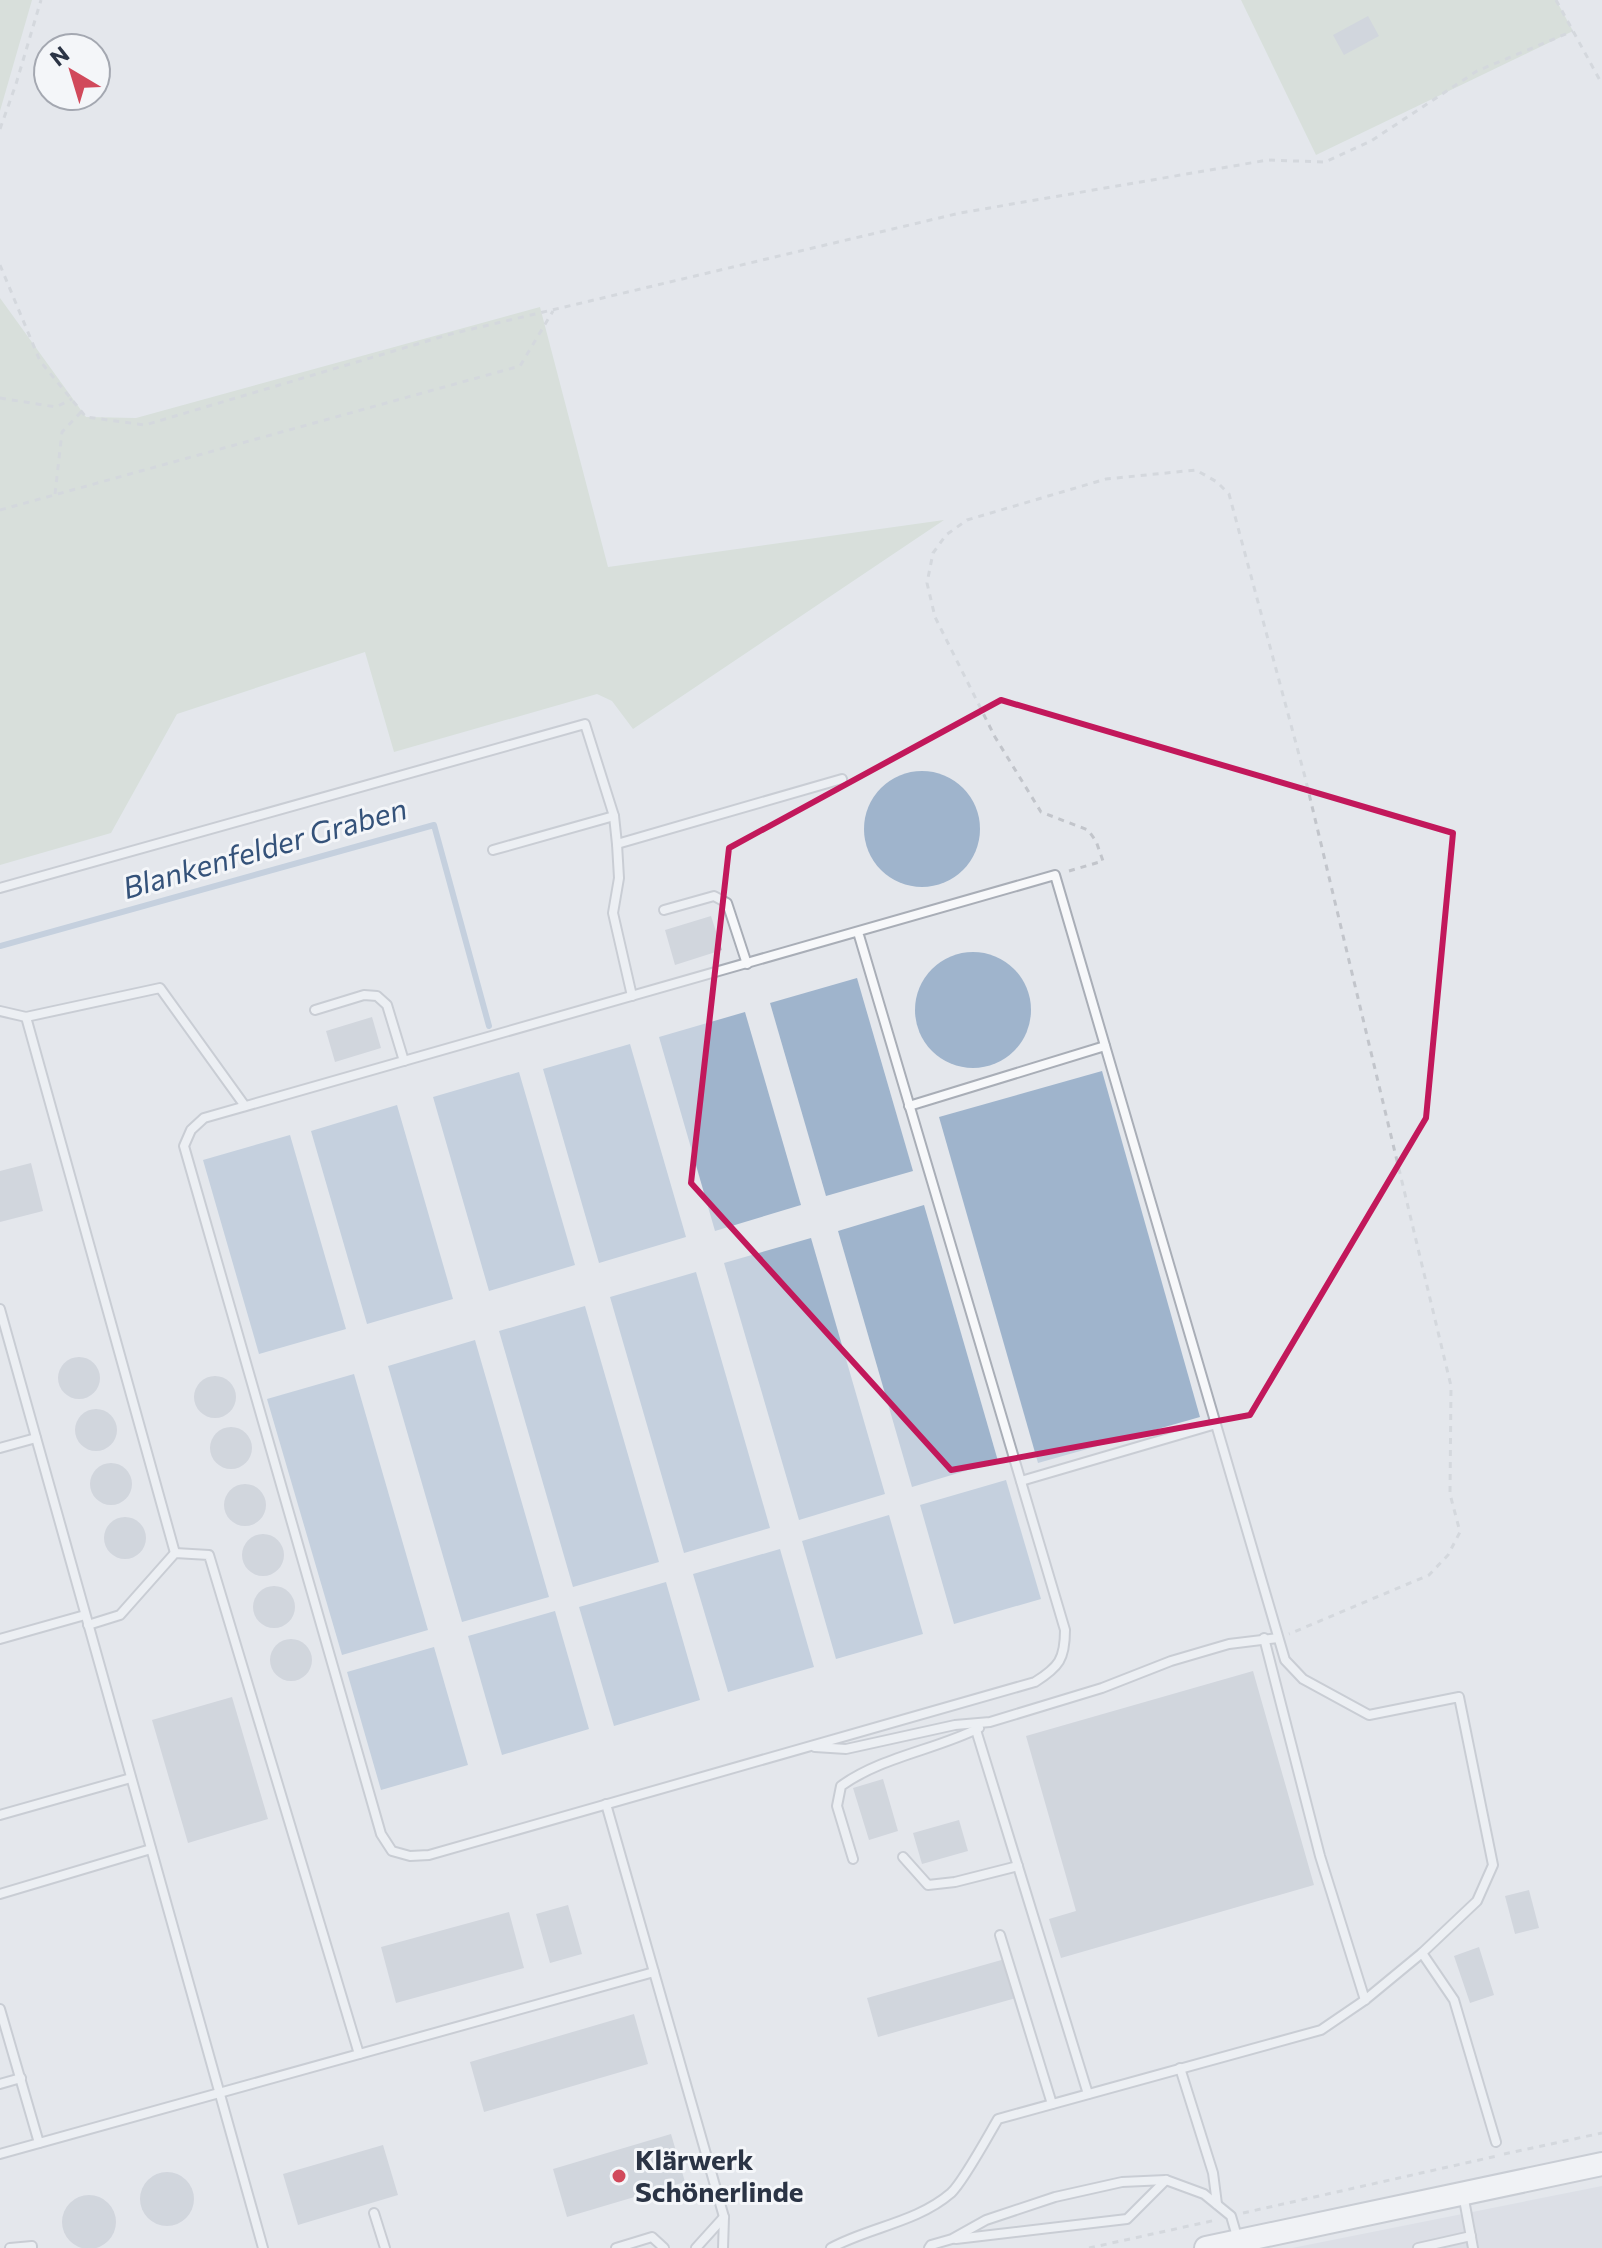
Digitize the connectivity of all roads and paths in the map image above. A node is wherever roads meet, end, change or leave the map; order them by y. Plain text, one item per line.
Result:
1 (41, 0) edge
2 (1556, 0) edge
3 (1573, 31) junction
4 (1602, 84) edge
5 (0, 129) edge
6 (0, 265) edge
7 (553, 311) junction
8 (0, 398) edge
9 (72, 399) junction
10 (82, 411) junction
11 (55, 494) junction
12 (0, 510) edge
13 (842, 779) dead end
14 (614, 816) junction
15 (617, 844) junction
16 (493, 850) dead end
17 (1055, 875) junction
18 (0, 888) edge
19 (664, 910) dead end
20 (858, 932) junction
21 (747, 964) junction
22 (632, 996) junction
23 (315, 1010) dead end
24 (0, 1011) edge
25 (26, 1017) junction
26 (1105, 1046) junction
27 (404, 1061) junction
28 (245, 1106) junction
29 (909, 1106) junction
30 (0, 1309) edge
31 (1216, 1424) junction
32 (36, 1438) junction
33 (0, 1448) edge
34 (1021, 1481) junction
35 (175, 1553) junction
36 (85, 1615) junction
37 (88, 1625) junction
38 (1264, 1638) junction
39 (1278, 1638) junction
40 (0, 1639) edge
41 (990, 1722) junction
42 (976, 1730) junction
43 (810, 1746) junction
44 (131, 1778) junction
45 (606, 1804) junction
46 (0, 1815) edge
47 (151, 1849) junction
48 (903, 1857) dead end
49 (853, 1859) dead end
50 (1018, 1866) junction
51 (0, 1894) edge
52 (1000, 1935) dead end
53 (1422, 1953) junction
54 (654, 1972) junction
55 (1365, 2000) junction
56 (0, 2009) edge
57 (359, 2054) junction
58 (1180, 2068) junction
59 (21, 2078) junction
60 (0, 2084) edge
61 (219, 2093) junction
62 (1088, 2094) junction
63 (1052, 2104) junction
64 (1602, 2133) edge
65 (1496, 2142) dead end
66 (39, 2143) junction
67 (0, 2154) edge
68 (1602, 2164) edge
69 (1166, 2180) junction
70 (1463, 2194) junction
71 (1217, 2204) junction
72 (374, 2213) dead end
73 (1231, 2216) junction
74 (724, 2217) junction
75 (1471, 2236) junction
76 (952, 2239) junction
77 (1238, 2241) junction
78 (10, 2248) edge
79 (32, 2248) edge
80 (263, 2248) edge
81 (385, 2248) edge
82 (616, 2248) edge
83 (664, 2248) edge
84 (696, 2248) edge
85 (723, 2248) edge
86 (831, 2248) edge
87 (929, 2248) edge
88 (1089, 2248) edge
89 (1206, 2248) edge
90 (1418, 2248) edge
91 (1473, 2248) edge

1 - 5 path
2 - 3 path
3 - 4 path
3 - 7 path
6 - 9 path
7 - 10 path
7 - 11 path
8 - 9 path
9 - 10 path
10 - 11 path
11 - 12 path
13 - 15 lane
14 - 15 lane
14 - 16 lane
14 - 18 lane
15 - 22 lane
17 - 20 lane
17 - 26 lane
17 - 39 path
19 - 21 lane
20 - 21 lane
20 - 29 lane
21 - 22 lane
22 - 27 lane
23 - 27 lane
24 - 25 lane
25 - 28 lane
25 - 35 lane
26 - 29 lane
26 - 31 lane
27 - 28 lane
28 - 45 lane
29 - 34 lane
30 - 32 lane
31 - 34 lane
31 - 39 lane
32 - 33 lane
32 - 36 lane
34 - 43 lane
35 - 37 lane
35 - 57 lane
36 - 37 lane
36 - 40 lane
37 - 44 lane
38 - 39 lane
38 - 41 lane
38 - 55 lane
39 - 53 lane
41 - 42 lane
41 - 43 lane
42 - 49 lane
42 - 50 lane
43 - 45 lane
44 - 46 lane
44 - 47 lane
45 - 54 lane
47 - 51 lane
47 - 61 lane
48 - 50 lane
50 - 62 lane
52 - 63 lane
53 - 55 lane
53 - 65 lane
54 - 57 lane
54 - 74 lane
55 - 58 lane
56 - 59 lane
57 - 61 lane
58 - 62 lane
58 - 71 lane
59 - 60 lane
59 - 66 lane
61 - 66 lane
61 - 80 lane
62 - 63 lane
63 - 86 lane
64 - 73 path
66 - 67 lane
68 - 70 main road
69 - 71 lane
69 - 76 lane
69 - 76 lane
70 - 75 lane
70 - 77 main road
71 - 73 lane
72 - 81 lane
73 - 77 lane
73 - 88 path
74 - 84 lane
74 - 85 lane
75 - 90 lane
75 - 91 lane
76 - 87 lane
77 - 89 main road
78 - 79 lane
82 - 83 lane

